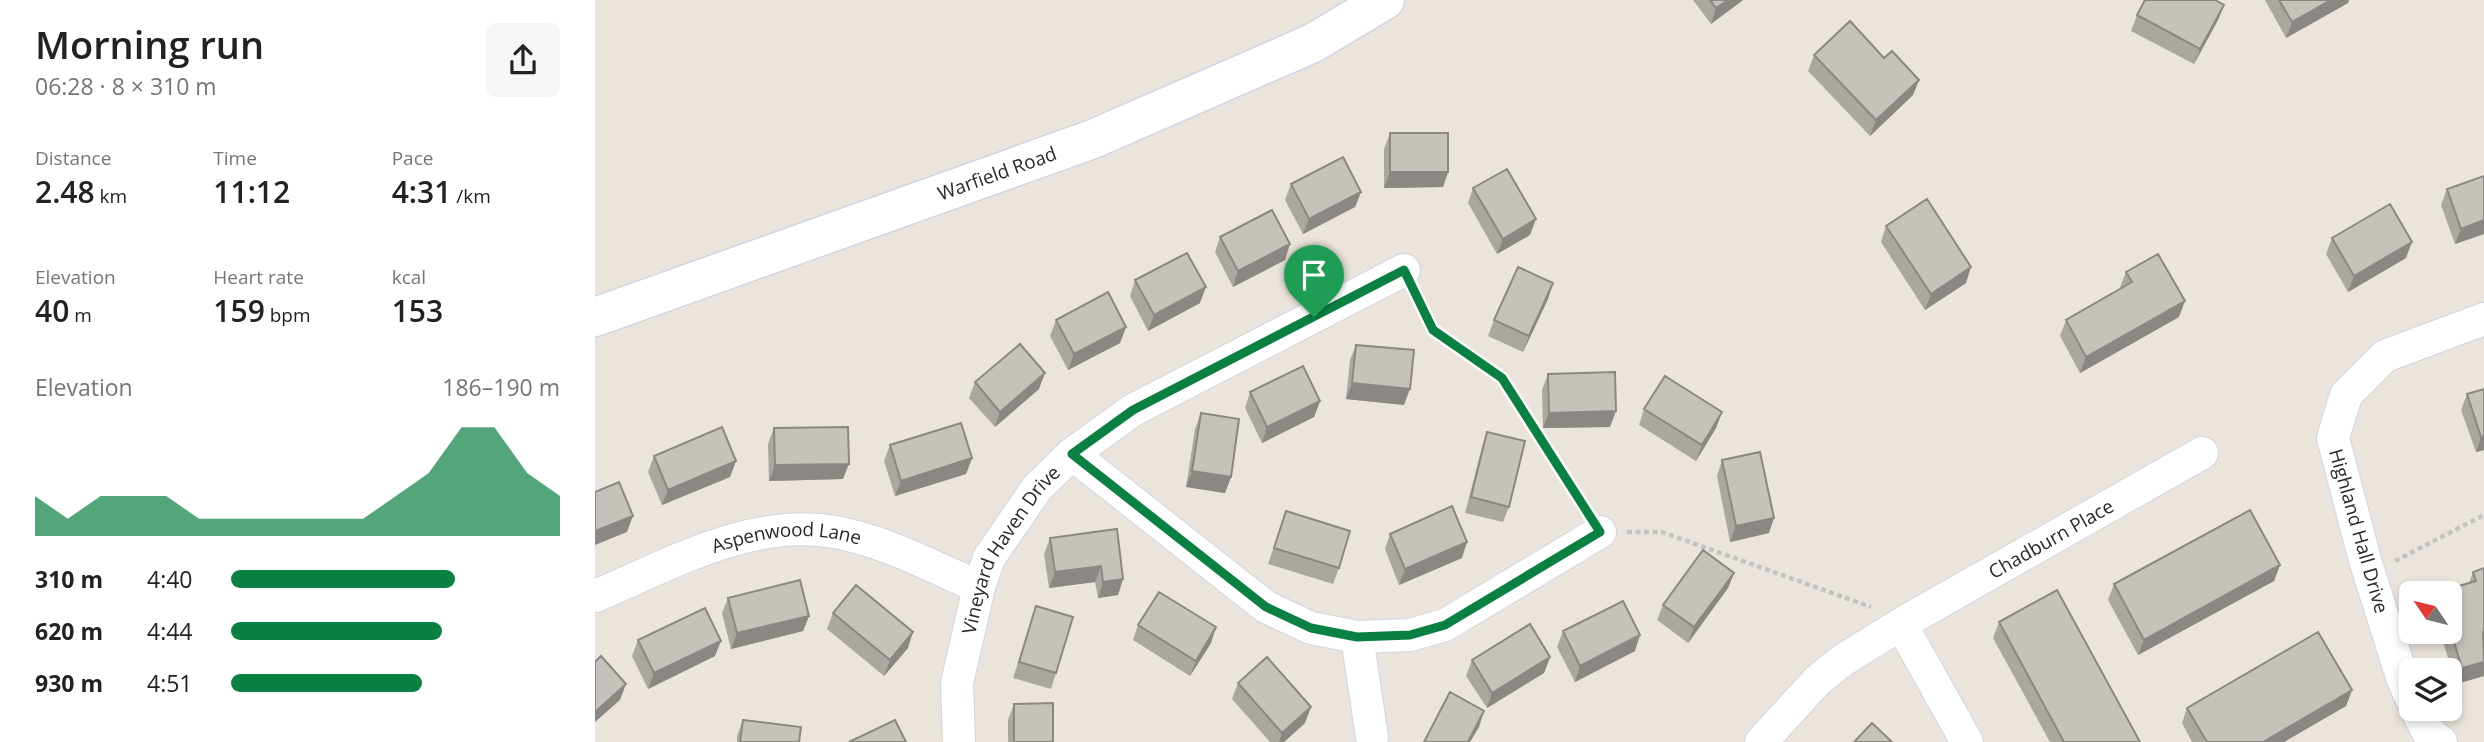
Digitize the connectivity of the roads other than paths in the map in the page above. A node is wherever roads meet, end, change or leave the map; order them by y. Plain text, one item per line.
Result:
1 (1385, 0) edge
2 (1404, 270) road end
3 (595, 317) edge
4 (2484, 319) edge
5 (2201, 453) dead end
6 (1072, 454) junction
7 (1600, 532) road end
8 (979, 587) junction
9 (595, 596) edge
10 (1905, 623) junction
11 (1357, 637) junction
12 (2399, 667) edge
13 (1372, 737) dead end
14 (959, 742) edge
15 (1761, 742) edge
16 (1968, 742) edge

1 - 3 street, Warfield Road
2 - 6 street, Vineyard Haven Drive
4 - 12 street, Highland Hall Drive
5 - 10 street, Chadburn Place
6 - 8 street, Vineyard Haven Drive
6 - 11 street
7 - 11 street
8 - 9 street, Aspenwood Lane
8 - 14 street, Vineyard Haven Drive
10 - 15 street, Chadburn Place
10 - 16 street
11 - 13 street

